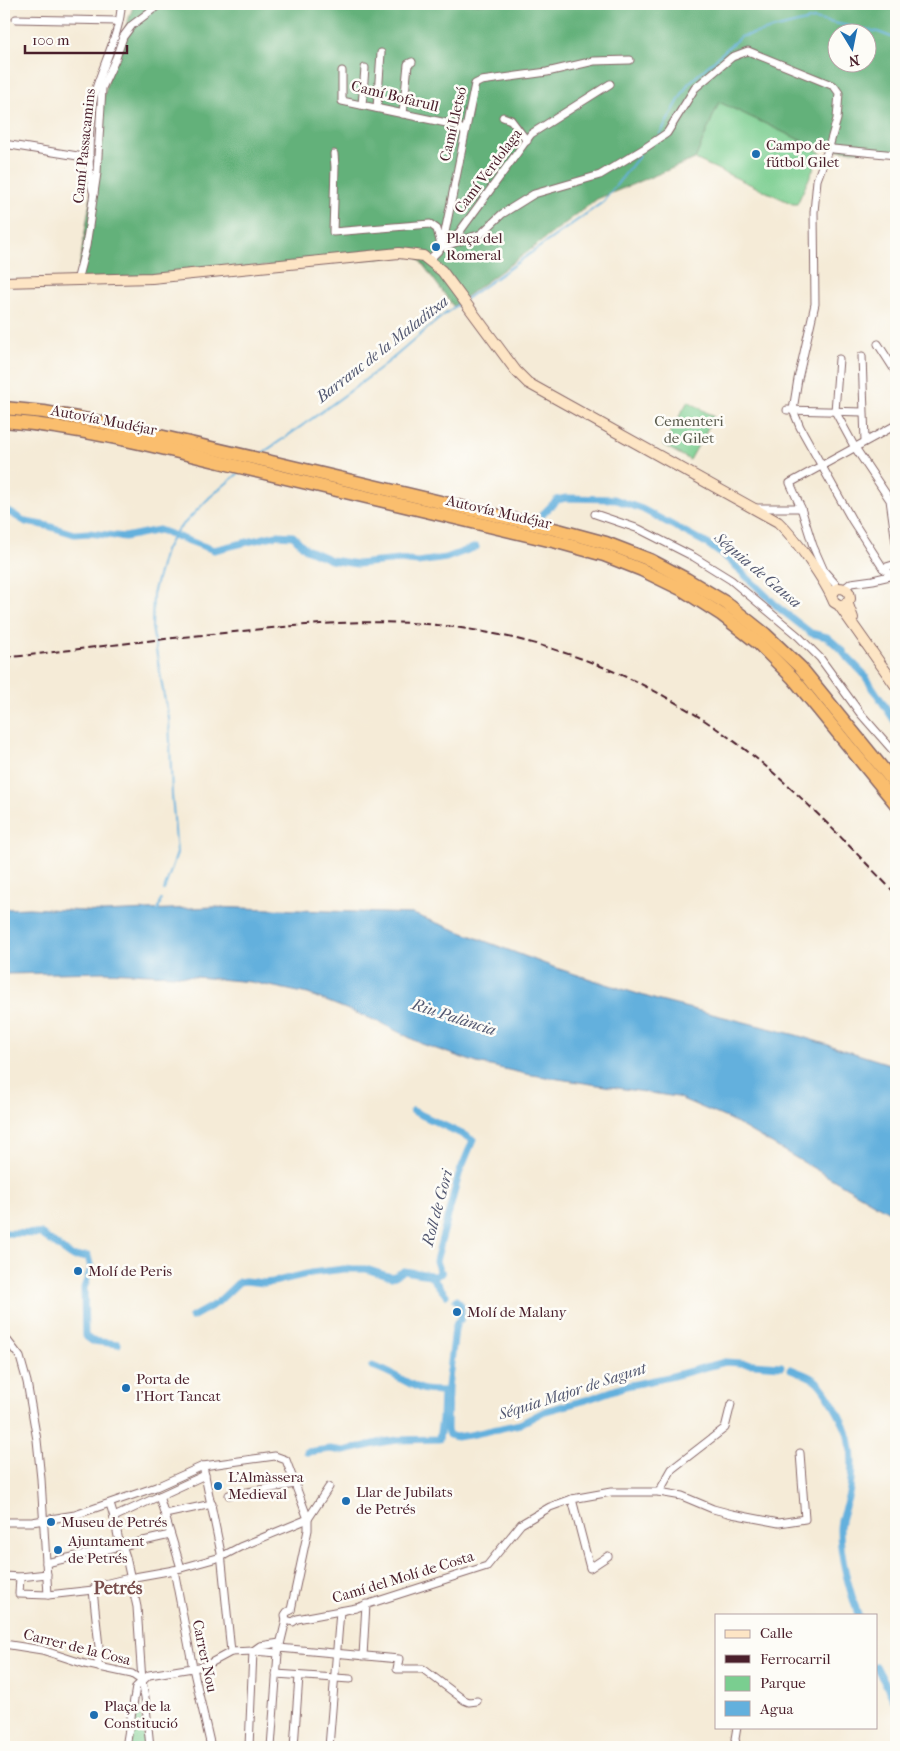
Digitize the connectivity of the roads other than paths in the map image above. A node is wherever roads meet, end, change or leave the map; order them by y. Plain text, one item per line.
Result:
1 (121, 4) edge
2 (160, 4) edge
3 (16, 19) dead end
4 (118, 21) junction
5 (381, 53) dead end
6 (630, 60) dead end
7 (412, 62) dead end
8 (365, 68) dead end
9 (342, 71) dead end
10 (610, 84) dead end
11 (362, 105) junction
12 (377, 108) junction
13 (403, 114) junction
14 (503, 117) dead end
15 (465, 132) junction
16 (527, 141) junction
17 (4, 144) edge
18 (829, 147) junction
19 (334, 154) dead end
20 (896, 155) edge
21 (90, 158) junction
22 (94, 194) junction
23 (442, 247) junction
24 (428, 261) junction
25 (77, 281) junction
26 (4, 282) edge
27 (878, 344) dead end
28 (862, 356) dead end
29 (839, 359) dead end
30 (896, 372) edge
31 (4, 408) edge
32 (790, 410) junction
33 (835, 411) junction
34 (864, 412) junction
35 (4, 421) edge
36 (896, 428) edge
37 (865, 441) junction
38 (854, 446) junction
39 (237, 460) junction
40 (821, 465) junction
41 (753, 508) junction
42 (801, 508) junction
43 (594, 514) dead end
44 (896, 543) edge
45 (896, 564) edge
46 (883, 568) junction
47 (894, 575) edge
48 (842, 595) junction
49 (896, 686) edge
50 (896, 754) edge
51 (896, 785) edge
52 (896, 804) edge
53 (4, 1336) edge
54 (731, 1404) dead end
55 (800, 1452) dead end
56 (203, 1466) junction
57 (205, 1475) junction
58 (295, 1484) junction
59 (329, 1488) dead end
60 (659, 1492) junction
61 (229, 1495) dead end
62 (160, 1496) junction
63 (572, 1499) junction
64 (110, 1504) junction
65 (212, 1504) junction
66 (164, 1514) junction
67 (114, 1517) junction
68 (308, 1519) junction
69 (44, 1521) junction
70 (4, 1522) edge
71 (170, 1535) junction
72 (120, 1546) junction
73 (608, 1556) dead end
74 (221, 1557) junction
75 (46, 1563) junction
76 (177, 1569) junction
77 (47, 1574) junction
78 (4, 1576) edge
79 (20, 1577) junction
80 (131, 1577) junction
81 (93, 1590) junction
82 (48, 1595) junction
83 (366, 1604) junction
84 (291, 1610) junction
85 (340, 1611) junction
86 (297, 1619) junction
87 (286, 1620) junction
88 (4, 1644) edge
89 (279, 1648) junction
90 (253, 1651) junction
91 (231, 1652) junction
92 (336, 1652) junction
93 (363, 1656) junction
94 (98, 1667) junction
95 (193, 1668) junction
96 (276, 1674) junction
97 (299, 1676) junction
98 (334, 1678) junction
99 (350, 1679) dead end
100 (142, 1681) junction
101 (477, 1701) dead end
102 (133, 1704) junction
103 (146, 1706) junction
104 (737, 1728) edge
105 (126, 1747) edge
106 (150, 1747) edge
107 (211, 1747) edge
108 (249, 1747) edge
109 (271, 1747) edge
110 (294, 1747) edge
111 (329, 1747) edge
112 (737, 1747) edge

1 - 4 street
2 - 22 street, Camí Passacamins
3 - 4 street
4 - 21 street
5 - 12 street
6 - 15 street, Camí Lletsó
7 - 13 street
8 - 11 street
9 - 11 street, Camí Bofarull
10 - 16 street, Camí Verdolaga
11 - 12 street, Camí Bofarull
12 - 13 street, Camí Bofarull
13 - 15 street, Camí Bofarull
14 - 16 street
15 - 23 street, Camí Lletsó
16 - 23 street, Camí Verdolaga
17 - 21 street
18 - 20 street
18 - 23 street
18 - 32 street
19 - 23 street
21 - 22 street
22 - 25 street, Camí Passacamins
23 - 24 street
24 - 25 street
24 - 41 street
25 - 26 street
27 - 30 street
28 - 34 street
29 - 33 street
31 - 39 highway, Autovía Mudéjar
32 - 33 street
32 - 40 street
33 - 34 street
33 - 38 street
34 - 37 street
35 - 39 highway, Autovía Mudéjar
36 - 37 street
37 - 38 street
38 - 40 street
38 - 44 street
39 - 51 highway, Autovía Mudéjar
39 - 52 highway, Autovía Mudéjar
40 - 42 street
40 - 46 street
41 - 42 street
41 - 48 street
42 - 48 street
43 - 50 street
45 - 46 street
46 - 47 street
47 - 48 street
48 - 49 street
53 - 69 street
54 - 60 street
55 - 60 street, Camí del Molí de Costa
56 - 57 street
56 - 58 street
56 - 64 street
57 - 62 street
57 - 65 street
58 - 61 street
58 - 68 street
59 - 68 street
60 - 63 street, Camí del Molí de Costa
62 - 66 street, Carrer Nou
62 - 67 street
63 - 73 street
63 - 83 street, Camí del Molí de Costa
64 - 67 street
64 - 69 street
65 - 66 street
65 - 74 street
66 - 71 street, Carrer Nou
67 - 72 street
68 - 74 street
68 - 84 street
69 - 70 street
69 - 75 street
71 - 72 street
71 - 76 street, Carrer Nou
72 - 75 street
72 - 80 street
74 - 76 street
74 - 91 street
75 - 77 street
76 - 80 street
76 - 95 street, Carrer Nou
77 - 79 street
77 - 82 street
78 - 79 street
79 - 82 street
80 - 81 street
80 - 100 street
81 - 82 street
81 - 94 street
83 - 85 street, Camí del Molí de Costa
83 - 93 street
84 - 86 street
84 - 87 street
85 - 86 street, Camí del Molí de Costa
85 - 92 street
86 - 87 street
87 - 89 street
88 - 94 street, Carrer de la Cosa
89 - 90 street
89 - 92 street
89 - 96 street
90 - 91 street
90 - 108 street
91 - 95 street
92 - 93 street
92 - 98 street
93 - 101 street
94 - 100 street, Carrer de la Cosa
95 - 100 street
95 - 107 street, Carrer Nou
96 - 97 street
96 - 109 street
97 - 98 street
97 - 110 street
98 - 99 street
98 - 111 street
100 - 102 street
100 - 103 street
102 - 103 street
102 - 105 street
103 - 106 street
104 - 112 street

